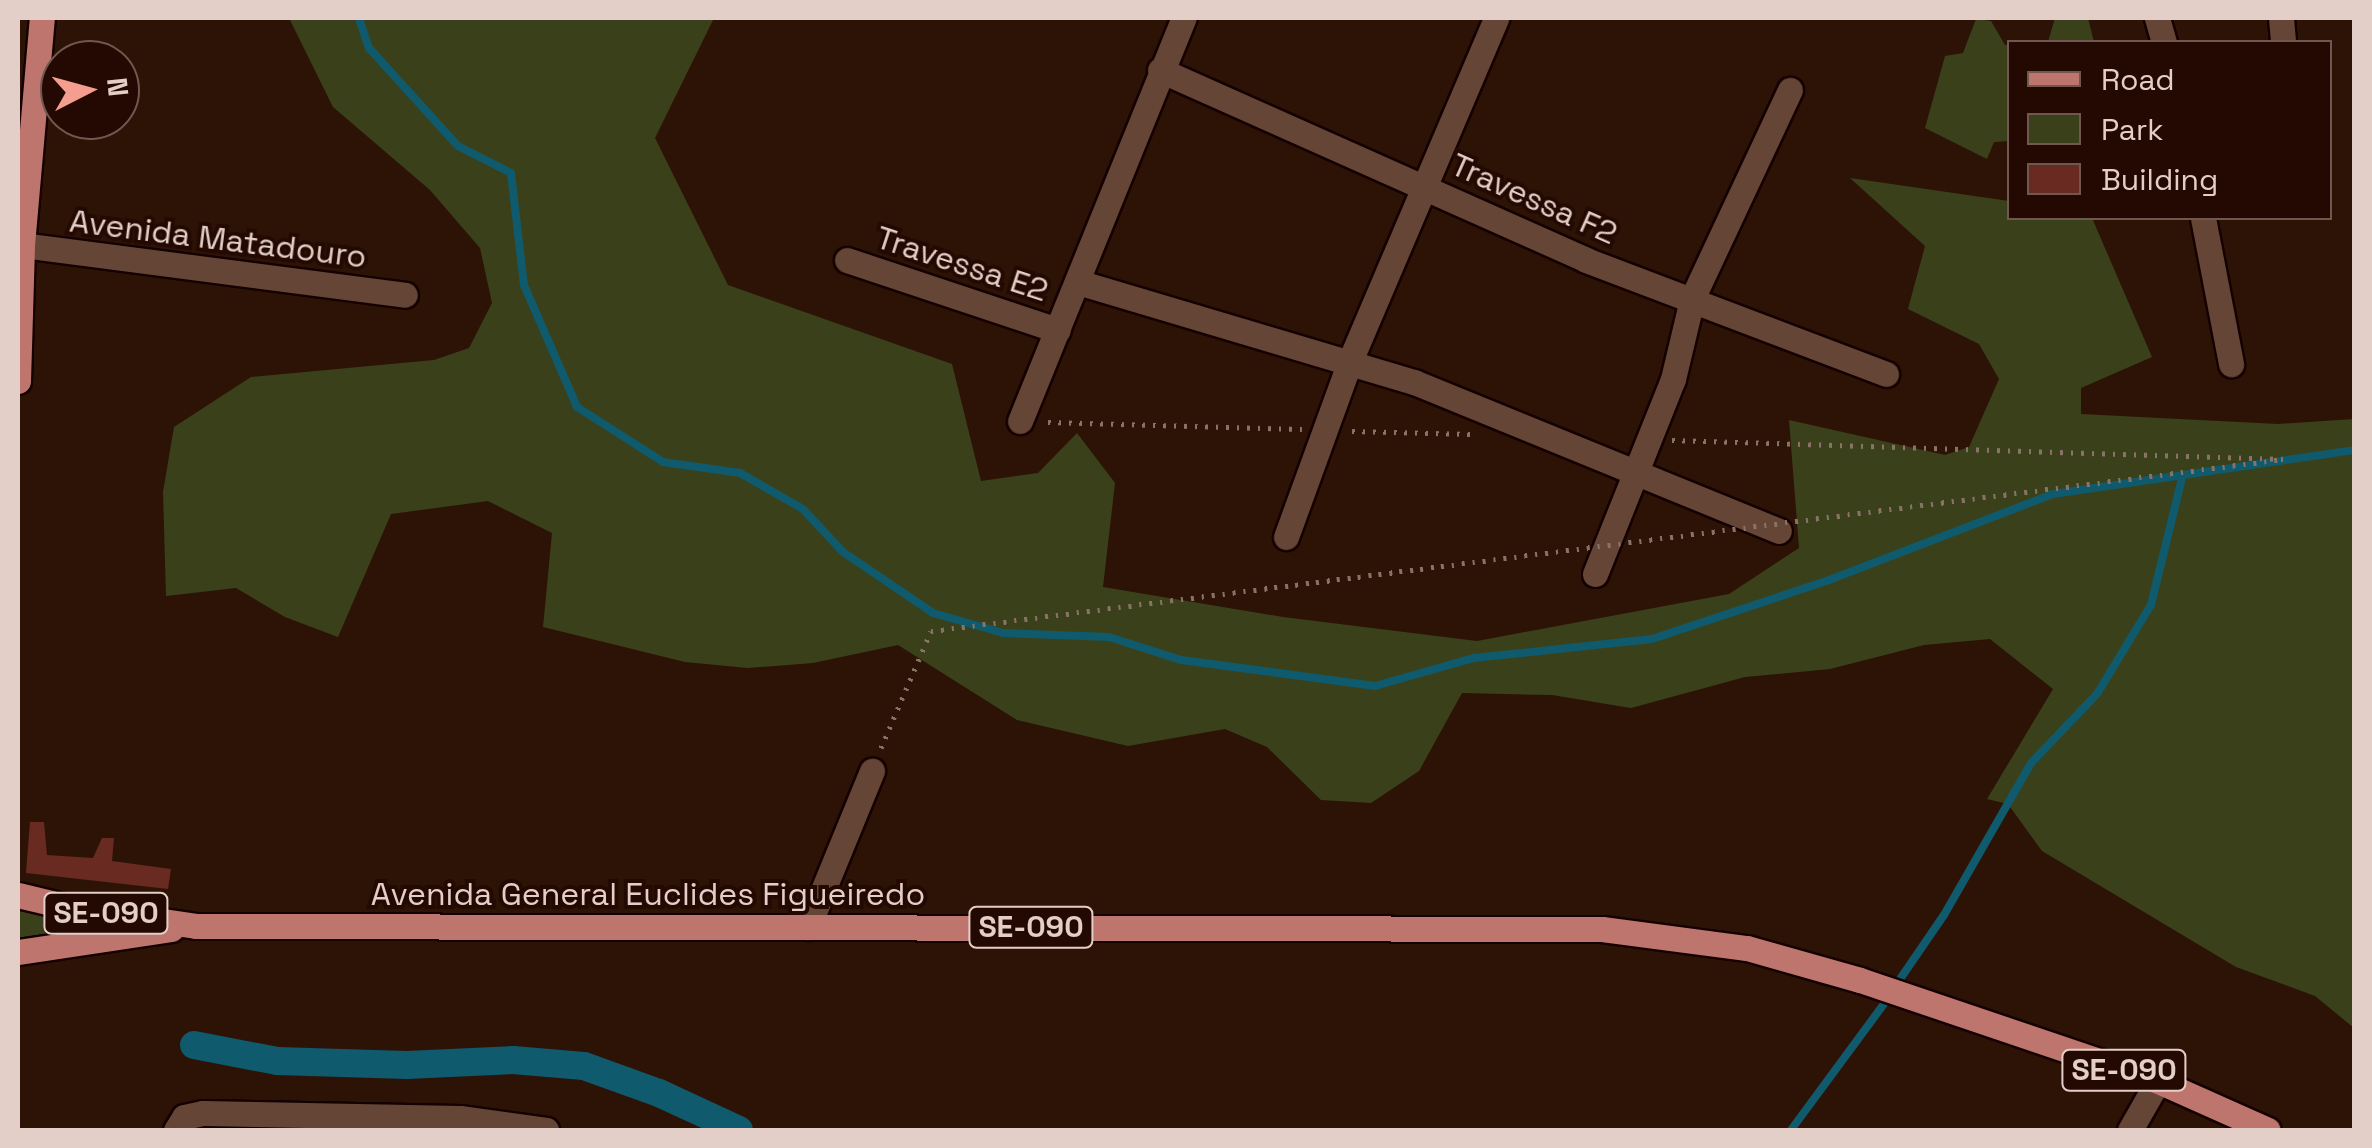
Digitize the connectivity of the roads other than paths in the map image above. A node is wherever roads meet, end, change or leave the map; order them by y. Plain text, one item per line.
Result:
1 (42, 18) edge
2 (1184, 18) edge
3 (1496, 18) edge
4 (1160, 70) junction
5 (1790, 90) dead end
6 (1423, 185) junction
7 (2204, 220) edge
8 (22, 246) junction
9 (847, 260) dead end
10 (1078, 282) junction
11 (405, 295) dead end
12 (1692, 299) junction
13 (1058, 330) junction
14 (1350, 360) junction
15 (2231, 364) dead end
16 (1886, 374) dead end
17 (18, 381) edge
18 (1020, 421) dead end
19 (1633, 475) junction
20 (1779, 531) dead end
21 (1286, 537) dead end
22 (1595, 574) dead end
23 (872, 771) road end
24 (18, 895) edge
25 (196, 926) junction
26 (808, 927) junction
27 (18, 952) edge
28 (2158, 1082) junction
29 (460, 1124) edge
30 (176, 1130) edge
31 (546, 1130) edge
32 (2130, 1130) edge
33 (2268, 1130) edge

1 - 8 main road, Avenida Matadouro
2 - 4 street
3 - 6 street
4 - 6 street, Travessa F2
4 - 10 street
5 - 12 street
6 - 12 street, Travessa F2
6 - 14 street
7 - 15 street
8 - 11 street, Avenida Matadouro
8 - 17 main road, Avenida Matadouro
9 - 13 street, Travessa E2
10 - 13 street
10 - 14 street
12 - 16 street, Travessa F2
12 - 19 street
13 - 18 street
14 - 19 street
14 - 21 street
19 - 20 street
19 - 22 street
23 - 26 street
24 - 25 main road, Avenida General Euclides Figueiredo / SE-090
25 - 26 main road, Avenida General Euclides Figueiredo / SE-090
25 - 27 main road, Avenida General Euclides Figueiredo / SE-090
26 - 28 main road, Avenida General Euclides Figueiredo / SE-090
28 - 32 street
28 - 33 main road, Avenida General Euclides Figueiredo / SE-090
29 - 30 street
29 - 31 street

